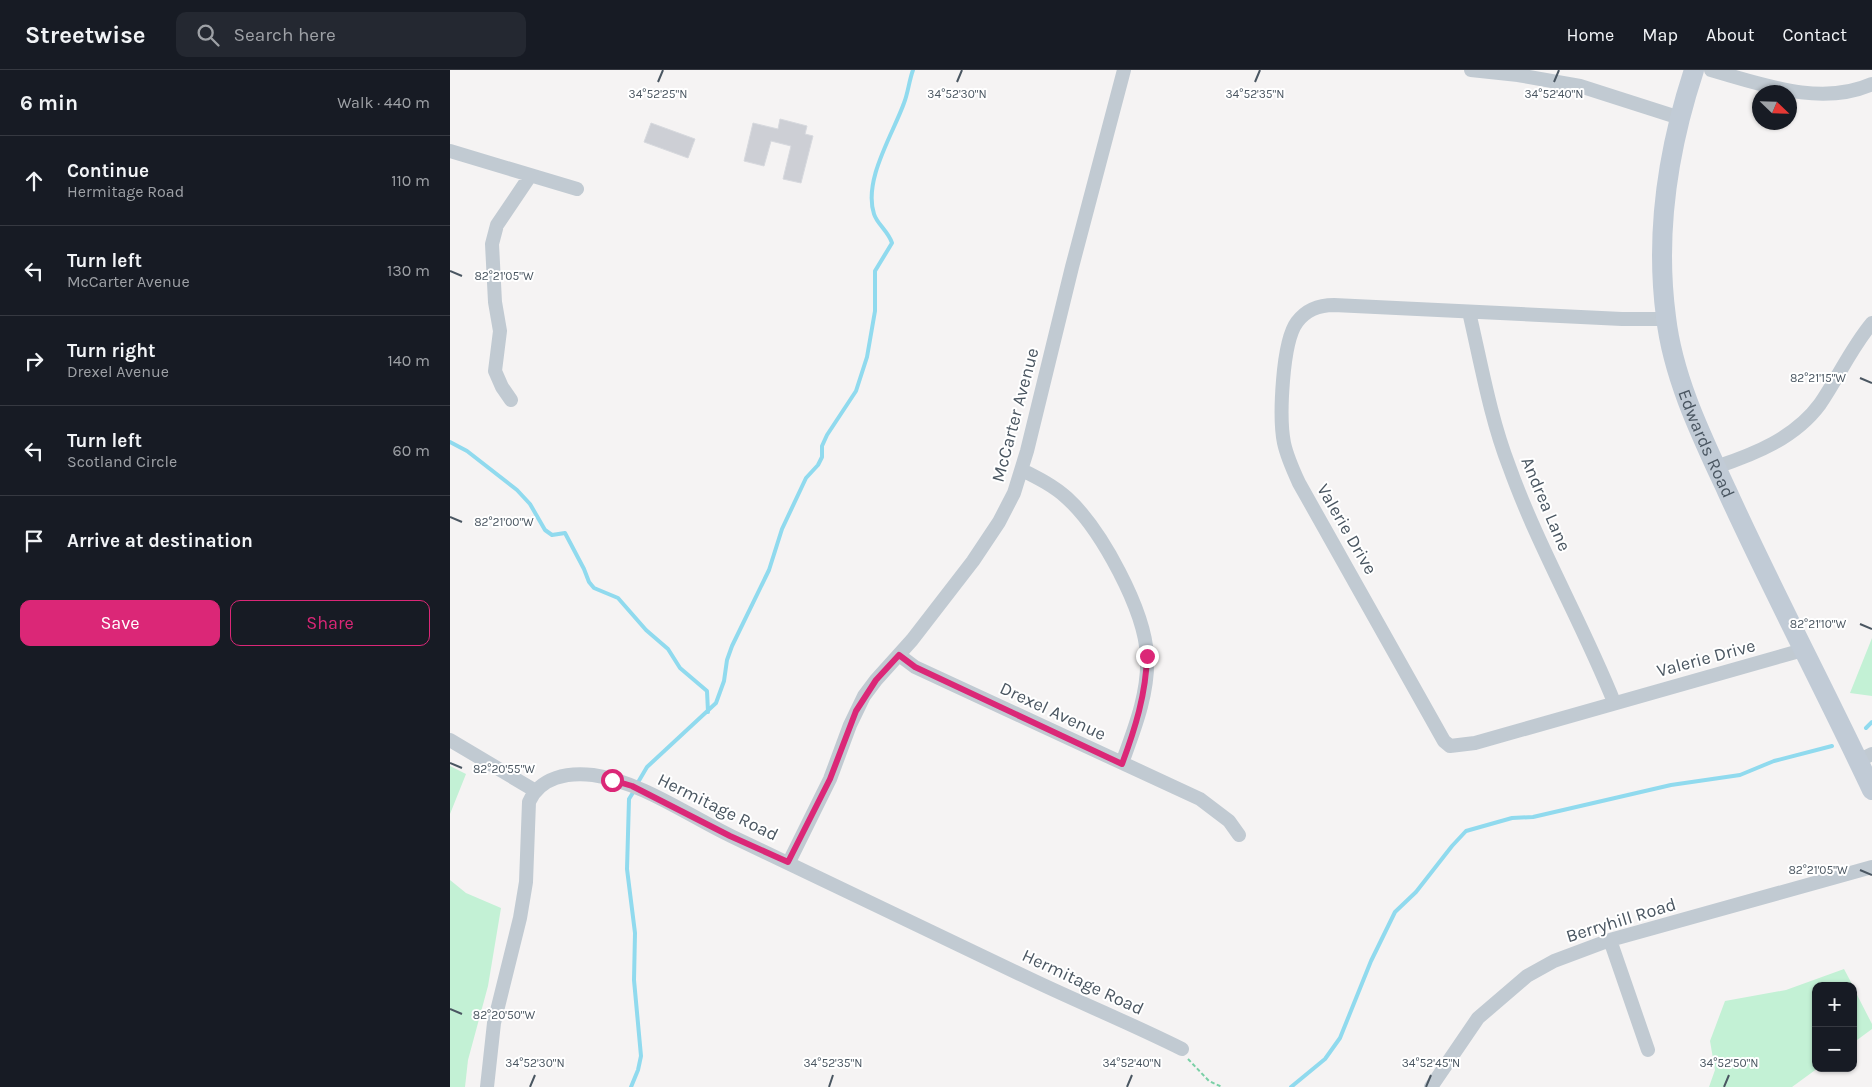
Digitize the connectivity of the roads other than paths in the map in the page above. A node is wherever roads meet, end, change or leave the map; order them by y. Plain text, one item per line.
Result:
1 (1124, 70) edge
2 (1471, 70) edge
3 (1694, 70) edge
4 (1711, 70) edge
5 (1872, 84) edge
6 (1680, 118) junction
7 (450, 151) edge
8 (530, 176) junction
9 (577, 189) dead end
10 (1469, 312) junction
11 (1666, 319) junction
12 (1872, 323) edge
13 (511, 400) dead end
14 (1716, 466) junction
15 (1022, 470) junction
16 (1803, 650) junction
17 (899, 655) junction
18 (1614, 702) junction
19 (450, 740) edge
20 (1865, 757) edge
21 (1122, 764) junction
22 (534, 790) junction
23 (1872, 790) edge
24 (1239, 835) dead end
25 (788, 862) junction
26 (1872, 867) edge
27 (1610, 940) junction
28 (1182, 1049) dead end
29 (1648, 1050) dead end
30 (487, 1087) edge
31 (1431, 1087) edge

1 - 15 street, McCarter Avenue
2 - 6 street
3 - 6 street, Edwards Road
4 - 5 street
6 - 11 street, Edwards Road
7 - 8 street
8 - 9 street
8 - 13 street
10 - 11 street, Valerie Drive
10 - 18 street, Andrea Lane
10 - 18 street, Valerie Drive
11 - 14 street, Edwards Road
12 - 14 street
14 - 16 street, Edwards Road
15 - 17 street, McCarter Avenue
15 - 21 street
16 - 18 street, Valerie Drive
16 - 20 street, Edwards Road
17 - 21 street, Drexel Avenue
17 - 25 street, McCarter Avenue
19 - 22 street
20 - 23 street, Edwards Road
21 - 24 street, Drexel Avenue
22 - 25 street, Hermitage Road
22 - 30 street
25 - 28 street, Hermitage Road
26 - 27 street, Berryhill Road
27 - 29 street
27 - 31 street, Berryhill Road

